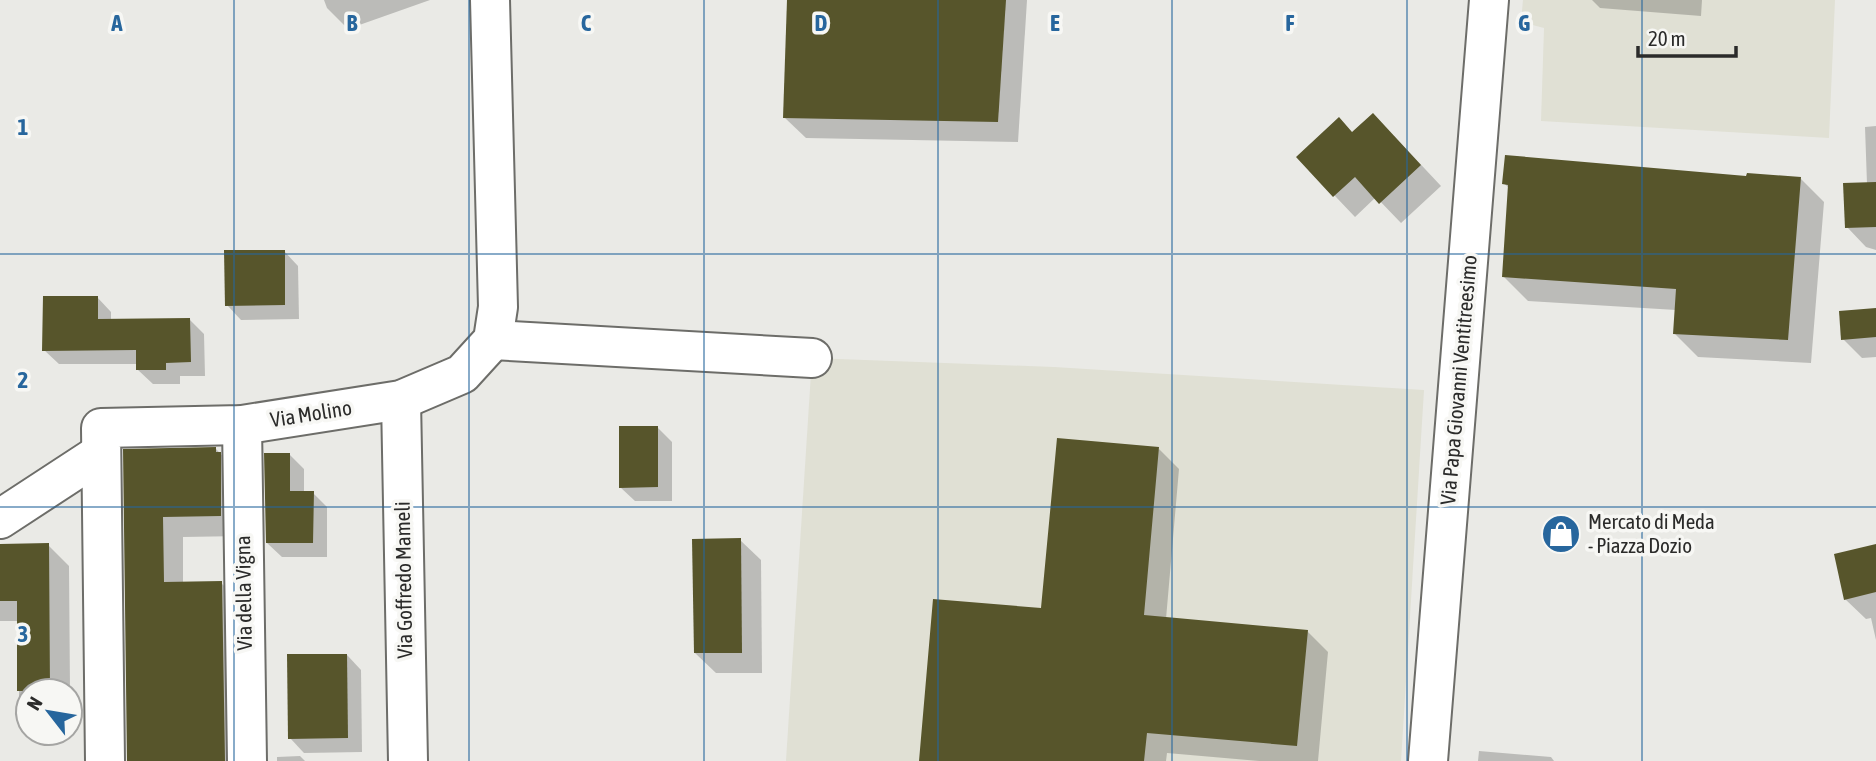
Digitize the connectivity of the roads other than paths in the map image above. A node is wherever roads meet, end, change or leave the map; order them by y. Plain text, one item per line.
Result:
1 (490, 0) edge
2 (1489, 0) edge
3 (493, 340) junction
4 (812, 358) dead end
5 (401, 400) junction
6 (242, 425) junction
7 (101, 453) junction
8 (0, 519) edge
9 (104, 761) edge
10 (247, 761) edge
11 (408, 761) edge
12 (1428, 761) edge

1 - 3 street
2 - 12 street, Via Papa Giovanni Ventitreesimo
3 - 4 street
3 - 5 street, Via Molino
5 - 6 street, Via Molino
5 - 11 street, Via Goffredo Mameli
6 - 7 street, Via Molino
6 - 10 street, Via della Vigna
7 - 8 street
7 - 9 street, Via Molino

